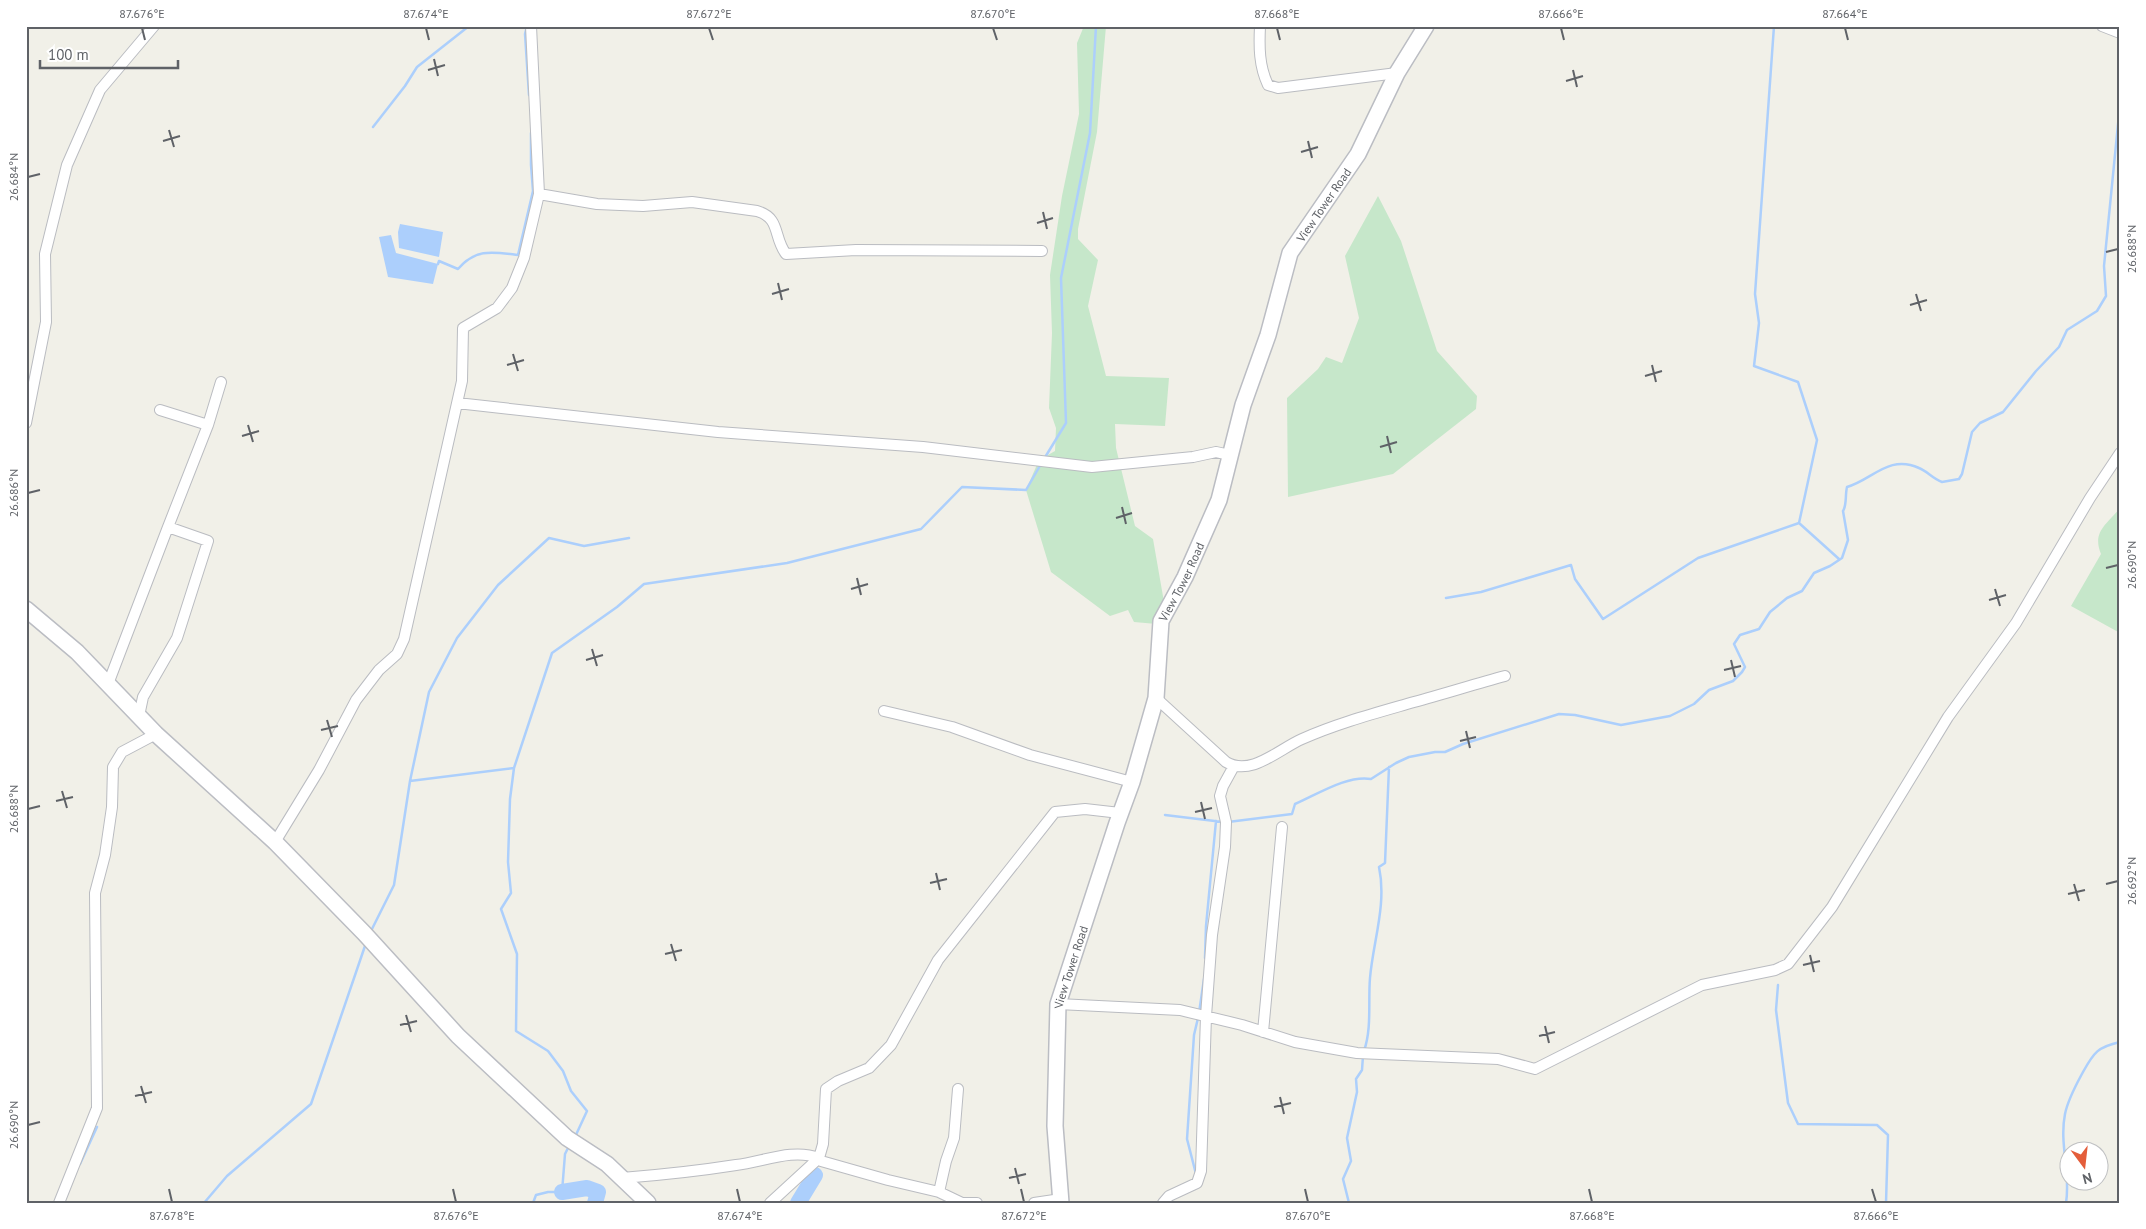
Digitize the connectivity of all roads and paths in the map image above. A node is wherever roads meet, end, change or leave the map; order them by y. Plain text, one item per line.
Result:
1 (154, 26) edge
2 (531, 26) edge
3 (1260, 26) edge
4 (1426, 26) edge
5 (2102, 26) edge
6 (2110, 26) edge
7 (2120, 33) edge
8 (1396, 73) junction
9 (539, 194) junction
10 (1042, 251) dead end
11 (221, 382) dead end
12 (457, 403) junction
13 (160, 410) dead end
14 (26, 423) edge
15 (208, 425) junction
16 (2120, 454) edge
17 (1230, 455) junction
18 (168, 527) junction
19 (26, 609) edge
20 (1505, 676) dead end
21 (108, 684) junction
22 (1156, 698) junction
23 (884, 712) dead end
24 (139, 716) junction
25 (156, 734) junction
26 (1234, 766) junction
27 (1132, 782) junction
28 (1120, 813) junction
29 (1282, 827) dead end
30 (275, 842) junction
31 (1058, 1004) junction
32 (1206, 1016) junction
33 (1263, 1032) junction
34 (958, 1089) dead end
35 (819, 1158) junction
36 (622, 1178) junction
37 (939, 1192) junction
38 (1061, 1201) edge
39 (59, 1203) edge
40 (648, 1203) edge
41 (770, 1203) edge
42 (977, 1203) edge
43 (1034, 1203) edge
44 (1163, 1203) edge

1 - 14 street
2 - 9 street
3 - 8 street
4 - 8 street, View Tower Road
5 - 7 street
6 - 7 street
8 - 17 street, View Tower Road
9 - 10 street
9 - 12 street
11 - 15 street
12 - 17 street
12 - 30 street
13 - 15 street
15 - 18 street
16 - 33 street
17 - 22 street, View Tower Road
18 - 21 street
18 - 24 street
19 - 21 street
20 - 26 street
21 - 24 street
22 - 26 street
22 - 27 street, View Tower Road
23 - 27 street
24 - 25 street
25 - 30 street
25 - 39 street
26 - 32 street
27 - 28 street, View Tower Road
28 - 31 street, View Tower Road
28 - 35 street
29 - 33 street
30 - 36 street
31 - 32 street
31 - 38 street, View Tower Road
32 - 33 street
32 - 44 street
34 - 37 street
35 - 36 street
35 - 37 street
35 - 41 street
36 - 40 street
37 - 42 street
38 - 43 street

